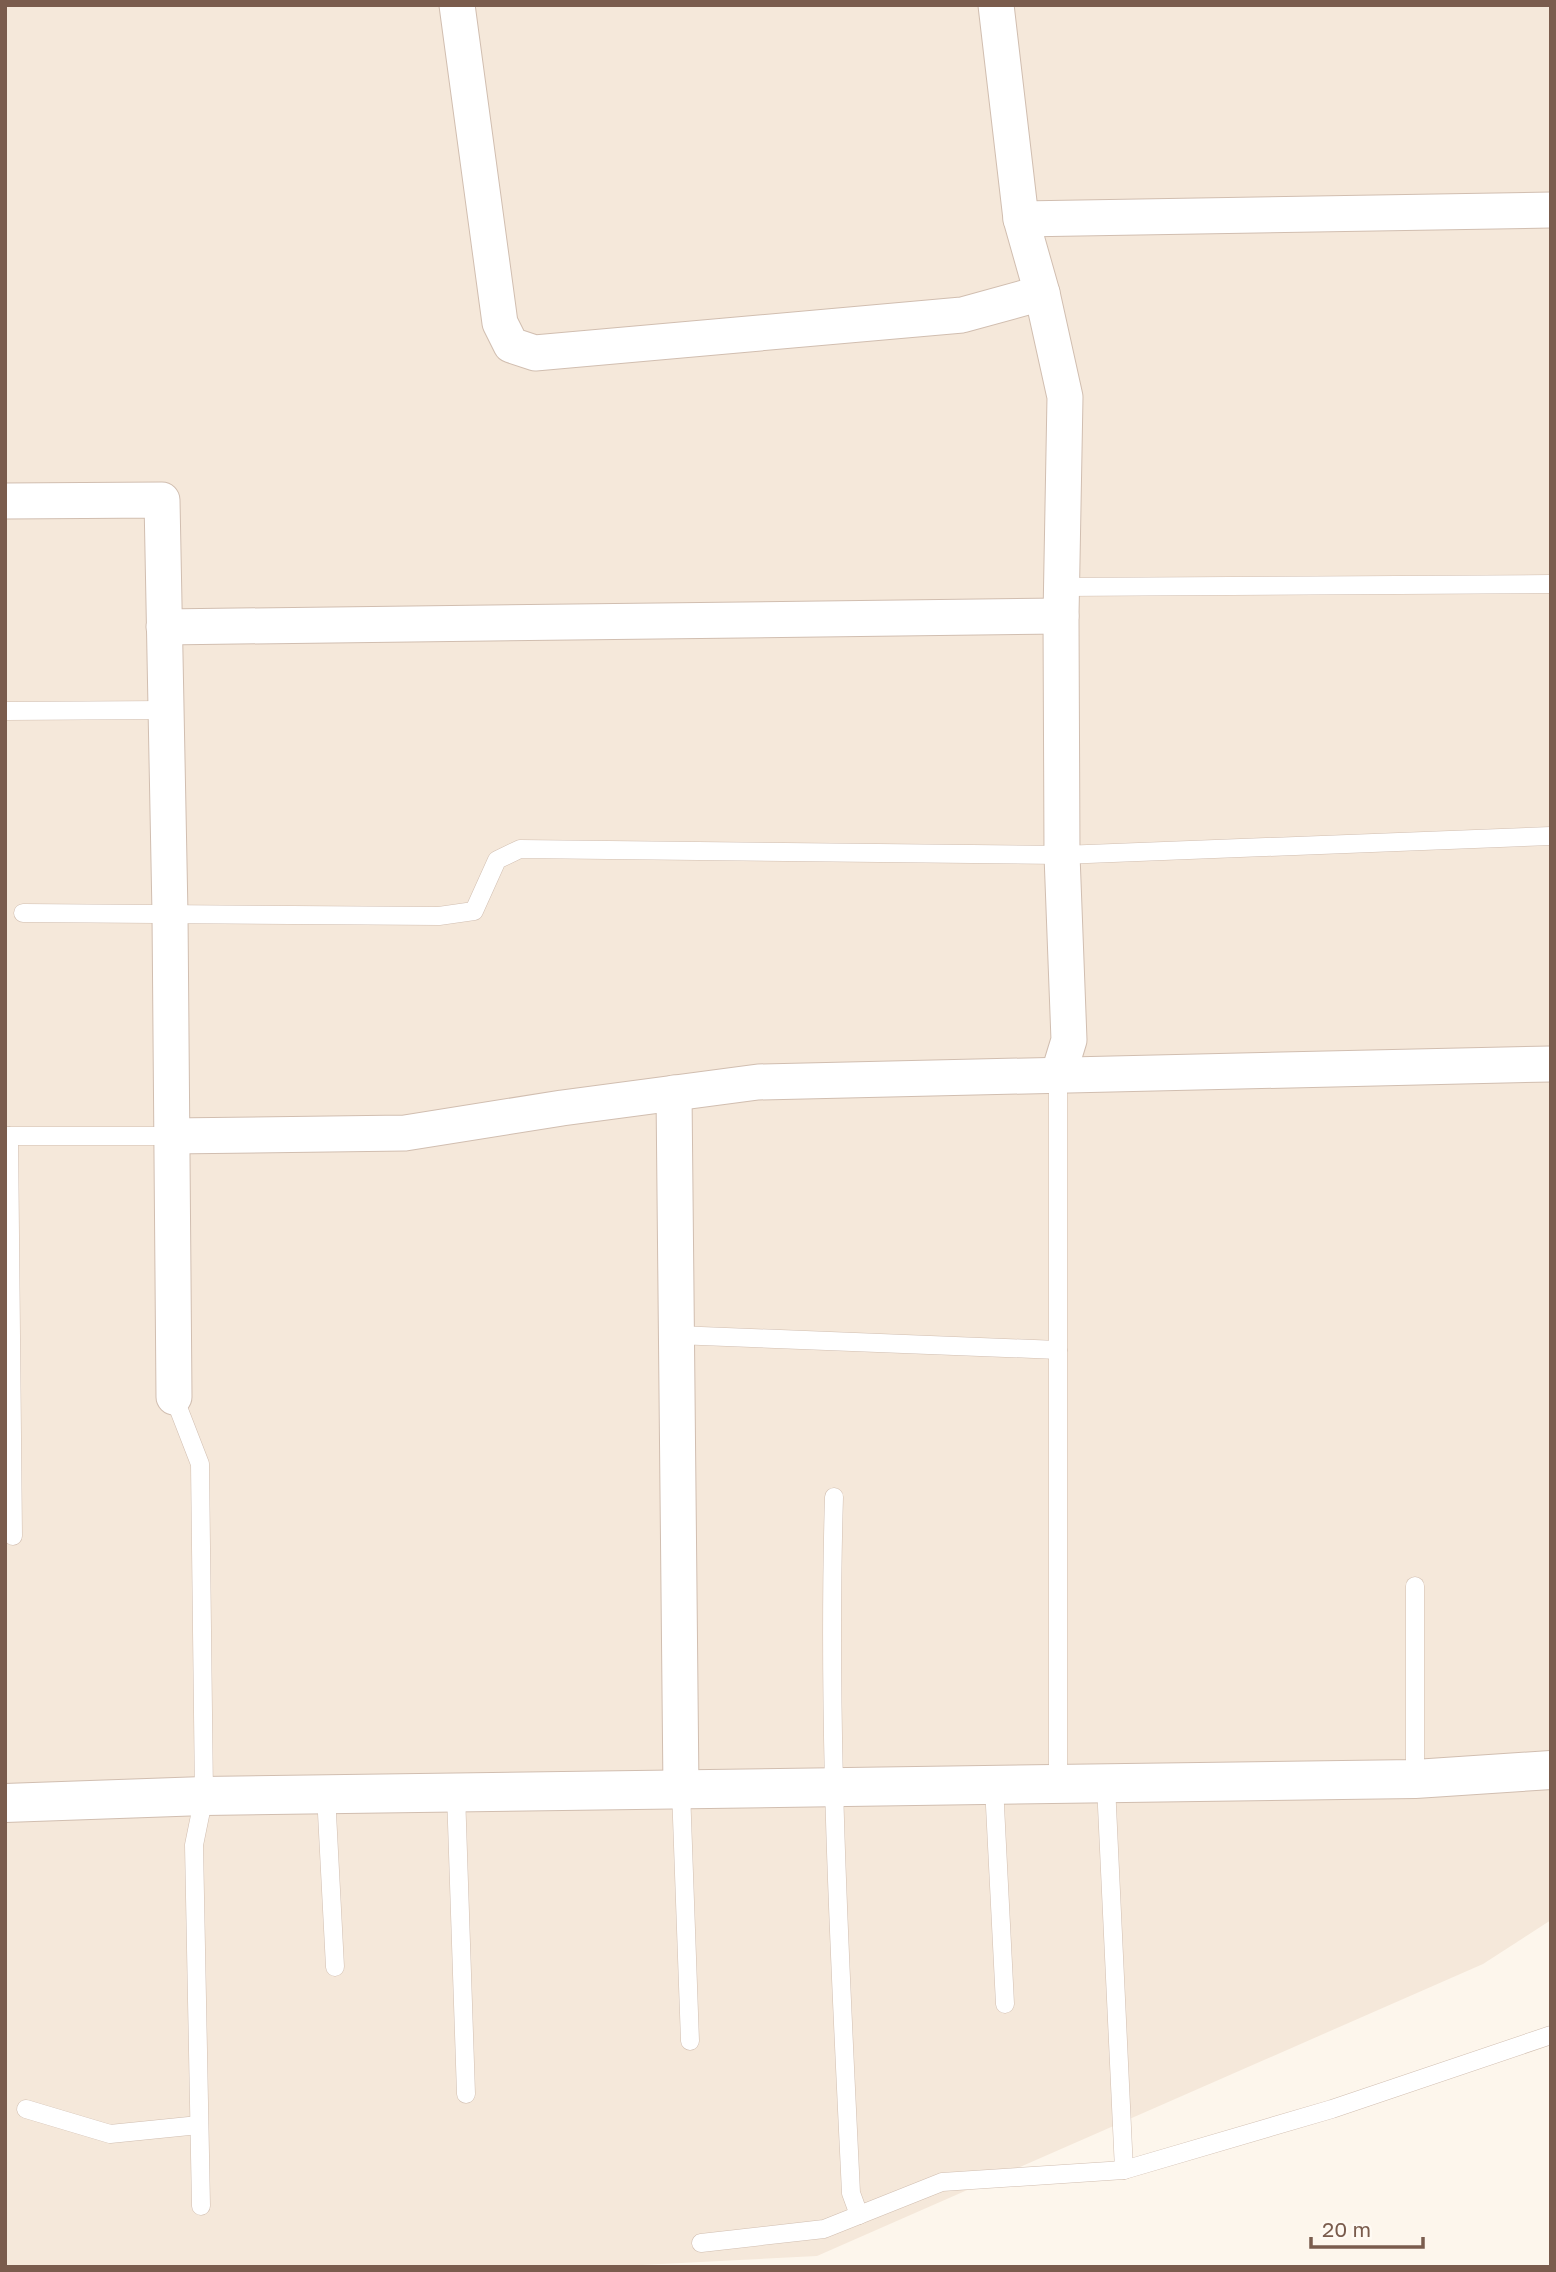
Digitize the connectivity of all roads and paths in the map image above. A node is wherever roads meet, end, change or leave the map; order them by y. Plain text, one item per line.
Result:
1 (457, 5) edge
2 (996, 5) edge
3 (1551, 210) edge
4 (1021, 219) junction
5 (1042, 293) junction
6 (5, 501) edge
7 (1551, 584) edge
8 (1061, 601) junction
9 (164, 627) junction
10 (166, 710) junction
11 (5, 711) edge
12 (1551, 836) edge
13 (1062, 855) junction
14 (23, 914) dead end
15 (170, 914) junction
16 (1551, 1064) edge
17 (1058, 1076) junction
18 (674, 1093) junction
19 (7, 1136) edge
20 (170, 1136) junction
21 (676, 1335) junction
22 (1058, 1350) junction
23 (174, 1397) joint
24 (834, 1497) dead end
25 (13, 1536) dead end
26 (1415, 1586) dead end
27 (1551, 1770) edge
28 (1415, 1779) junction
29 (1106, 1785) junction
30 (1058, 1786) junction
31 (994, 1787) junction
32 (833, 1788) junction
33 (681, 1790) junction
34 (456, 1793) junction
35 (326, 1794) junction
36 (204, 1796) junction
37 (5, 1804) edge
38 (335, 1967) dead end
39 (1005, 2004) dead end
40 (1551, 2035) edge
41 (690, 2041) dead end
42 (466, 2094) dead end
43 (26, 2109) dead end
44 (199, 2125) junction
45 (1124, 2171) junction
46 (201, 2206) dead end
47 (859, 2215) junction
48 (701, 2244) dead end

1 - 5 street
2 - 4 street
3 - 4 street
4 - 5 street
5 - 8 street
6 - 9 street
7 - 8 lane
8 - 9 street
8 - 13 street
9 - 10 street
10 - 11 lane
10 - 15 street
12 - 13 lane
13 - 15 lane
13 - 17 street
14 - 15 lane
15 - 20 street
16 - 17 street
17 - 18 street
17 - 22 lane
18 - 20 street
18 - 21 street
19 - 20 lane
19 - 25 lane
20 - 23 street
21 - 22 lane
21 - 33 street
22 - 30 lane
23 - 36 lane
24 - 32 lane
26 - 28 lane
27 - 28 street
28 - 29 street
29 - 30 street
29 - 45 lane
30 - 31 street
31 - 32 street
31 - 39 lane
32 - 33 street
32 - 47 lane
33 - 34 street
33 - 41 lane
34 - 35 street
34 - 42 lane
35 - 36 street
35 - 38 lane
36 - 37 street
36 - 44 lane
40 - 45 lane
43 - 44 lane
44 - 46 lane
45 - 47 lane
47 - 48 lane

